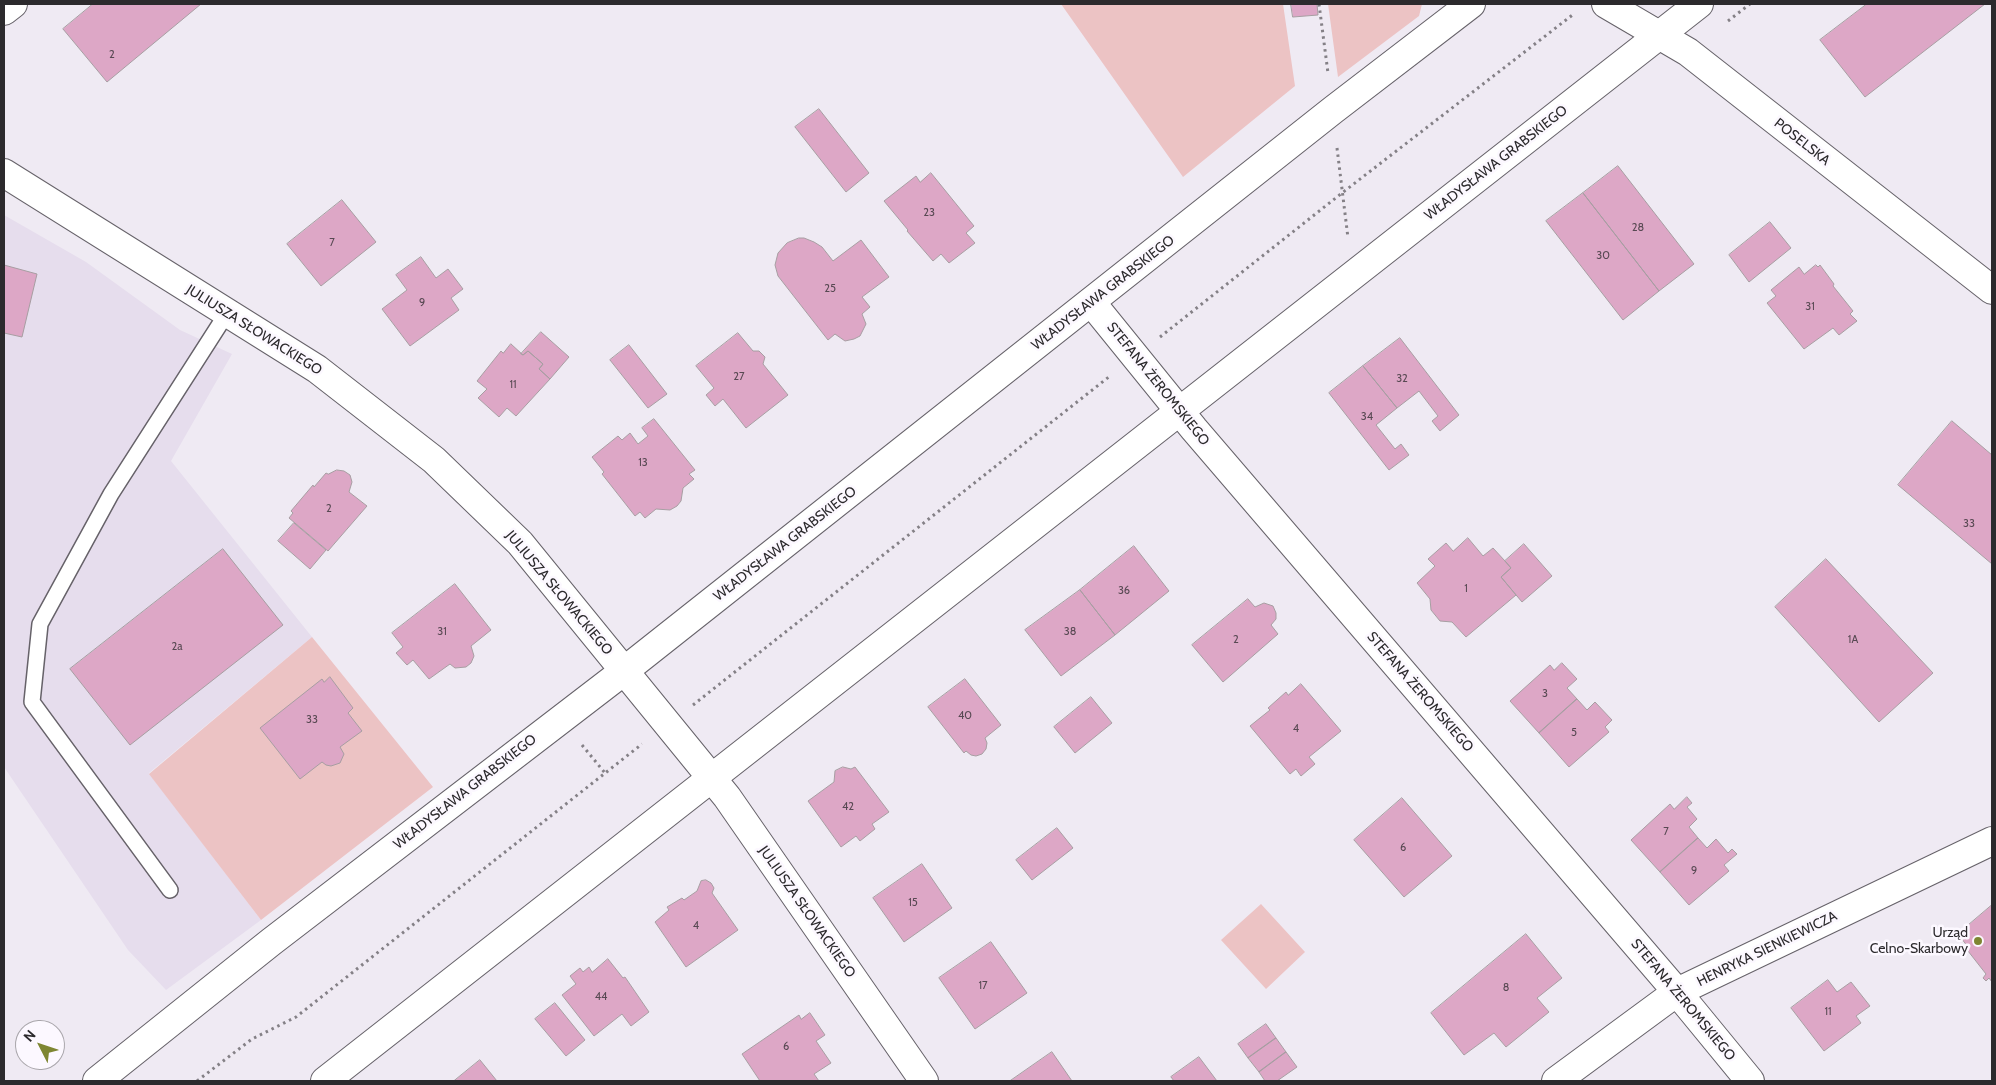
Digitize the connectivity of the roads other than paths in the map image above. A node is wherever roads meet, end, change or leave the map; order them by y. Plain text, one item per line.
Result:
1 (13, 4) edge
2 (1471, 4) edge
3 (1699, 4) edge
4 (1593, 7) edge
5 (4, 11) edge
6 (1659, 35) junction
7 (4, 173) edge
8 (1992, 290) edge
9 (1091, 302) junction
10 (227, 313) junction
11 (1179, 411) junction
12 (624, 671) junction
13 (711, 778) junction
14 (1992, 842) edge
15 (170, 890) dead end
16 (1677, 992) junction
17 (97, 1081) edge
18 (325, 1081) edge
19 (924, 1081) edge
20 (1556, 1081) edge
21 (1750, 1081) edge

1 - 5 street
2 - 9 street, WŁADYSŁAWA GRABSKIEGO
3 - 6 street, WŁADYSŁAWA GRABSKIEGO
4 - 6 street, POSELSKA
6 - 8 street, POSELSKA
6 - 11 street, WŁADYSŁAWA GRABSKIEGO
7 - 10 street, JULIUSZA SŁOWACKIEGO
9 - 11 street, STEFANA ŻEROMSKIEGO
9 - 12 street, WŁADYSŁAWA GRABSKIEGO
10 - 12 street, JULIUSZA SŁOWACKIEGO
10 - 15 lane
11 - 13 street, WŁADYSŁAWA GRABSKIEGO
11 - 16 street, STEFANA ŻEROMSKIEGO
12 - 13 street, JULIUSZA SŁOWACKIEGO
12 - 17 street, WŁADYSŁAWA GRABSKIEGO
13 - 18 street, WŁADYSŁAWA GRABSKIEGO
13 - 19 street, JULIUSZA SŁOWACKIEGO
14 - 16 street, HENRYKA SIENKIEWICZA
16 - 20 street, HENRYKA SIENKIEWICZA
16 - 21 street, STEFANA ŻEROMSKIEGO

